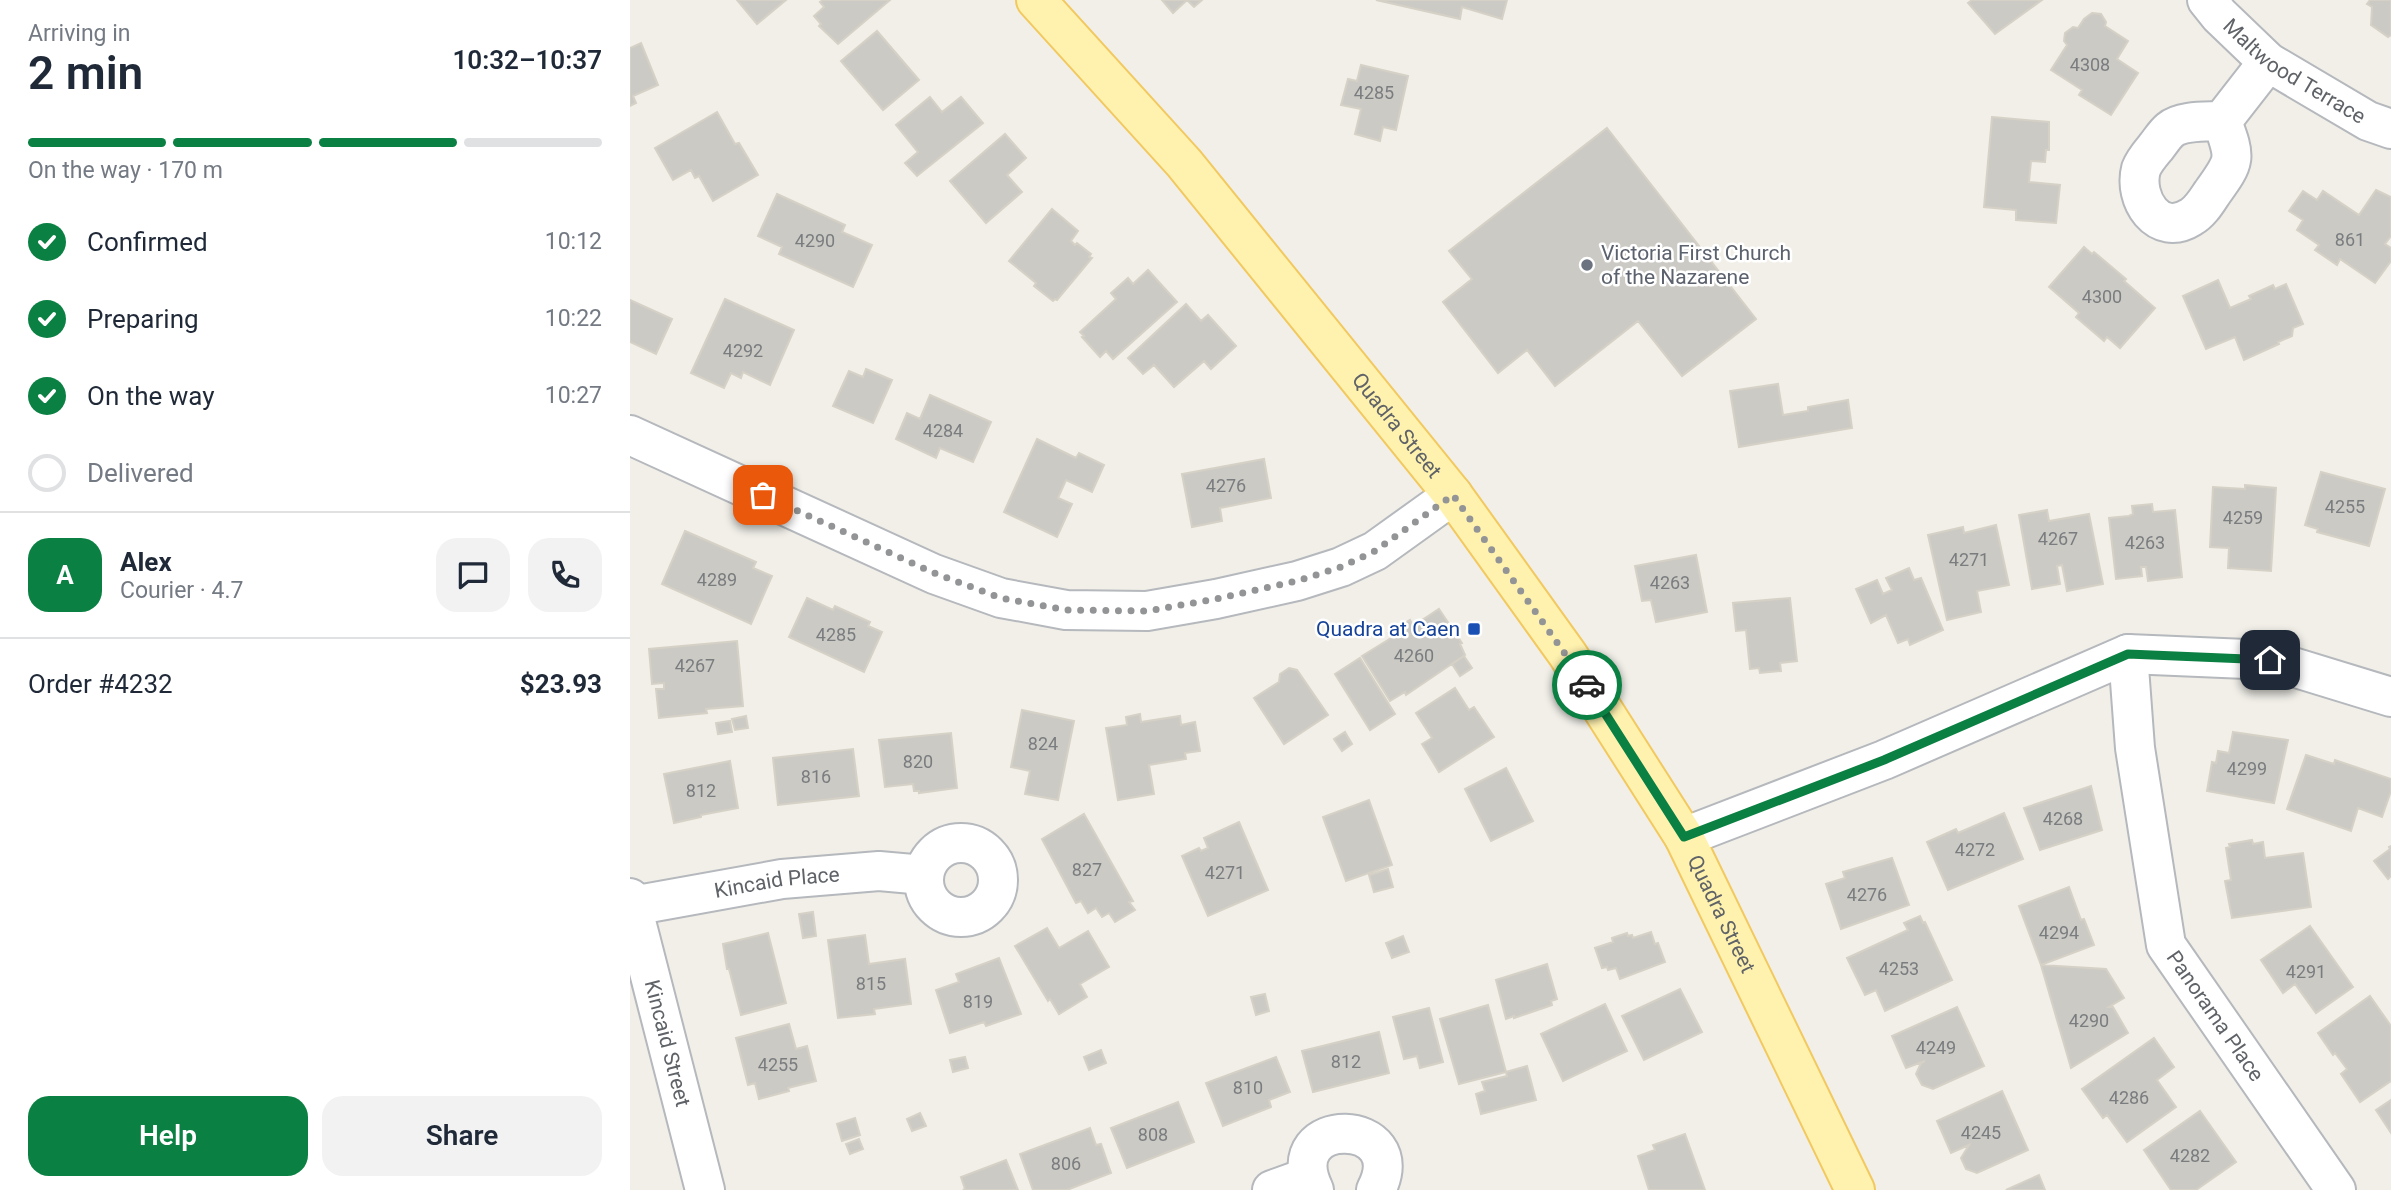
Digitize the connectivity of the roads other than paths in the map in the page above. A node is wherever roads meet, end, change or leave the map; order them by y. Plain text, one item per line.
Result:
1 (1036, 0) edge
2 (2207, 0) edge
3 (2268, 62) junction
4 (2222, 121) dead end
5 (2391, 129) edge
6 (634, 448) edge
7 (1453, 495) junction
8 (2128, 654) junction
9 (2391, 697) edge
10 (1684, 837) junction
11 (924, 876) dead end
12 (631, 902) edge
13 (1311, 1183) edge
14 (705, 1190) edge
15 (1272, 1190) edge
16 (1376, 1190) edge
17 (1855, 1190) edge
18 (2336, 1190) edge

1 - 7 main road, Quadra Street
2 - 3 street, Maltwood Terrace
3 - 4 street
3 - 5 street, Maltwood Terrace
6 - 7 street
7 - 10 main road, Quadra Street
8 - 9 street
8 - 10 street
8 - 18 street, Panorama Place
10 - 17 main road, Quadra Street
11 - 12 street, Kincaid Place
12 - 14 street, Kincaid Street
13 - 15 street
13 - 16 street

